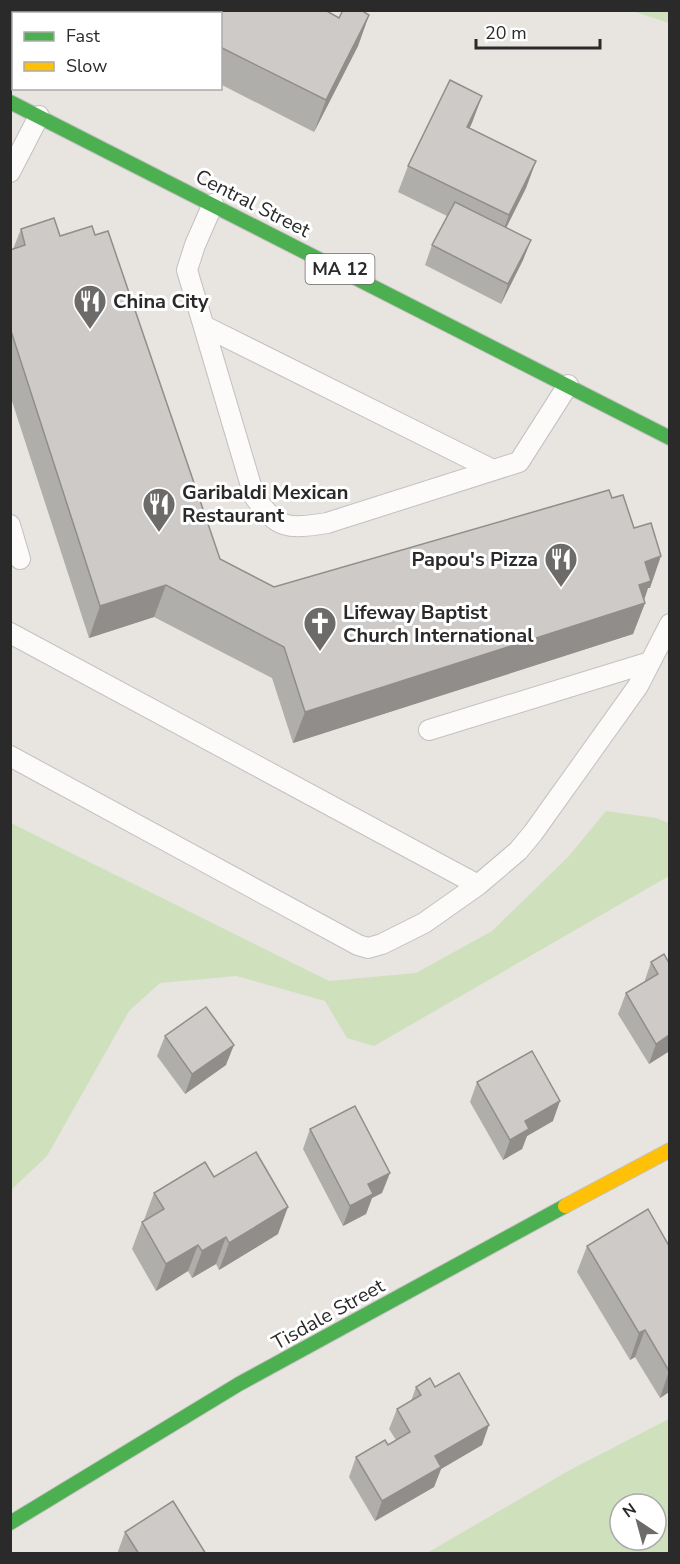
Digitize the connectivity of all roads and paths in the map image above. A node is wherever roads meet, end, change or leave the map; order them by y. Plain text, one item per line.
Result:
1 (10, 102) edge
2 (39, 116) junction
3 (10, 172) edge
4 (213, 204) junction
5 (204, 326) junction
6 (568, 385) junction
7 (669, 438) edge
8 (493, 470) junction
9 (10, 525) edge
10 (20, 559) dead end
11 (669, 624) edge
12 (10, 633) edge
13 (650, 662) junction
14 (429, 730) dead end
15 (10, 756) edge
16 (478, 885) junction
17 (669, 1150) edge
18 (10, 1523) edge

1 - 2 street, Central Street / MA 12
2 - 3 lane
2 - 4 street, Central Street / MA 12
4 - 5 lane
4 - 6 street, Central Street / MA 12
5 - 8 lane
5 - 8 lane
6 - 7 street, Central Street / MA 12
6 - 8 lane
9 - 10 lane
11 - 13 lane
12 - 16 lane
13 - 14 lane
13 - 16 lane
15 - 16 lane
17 - 18 street, Tisdale Street

